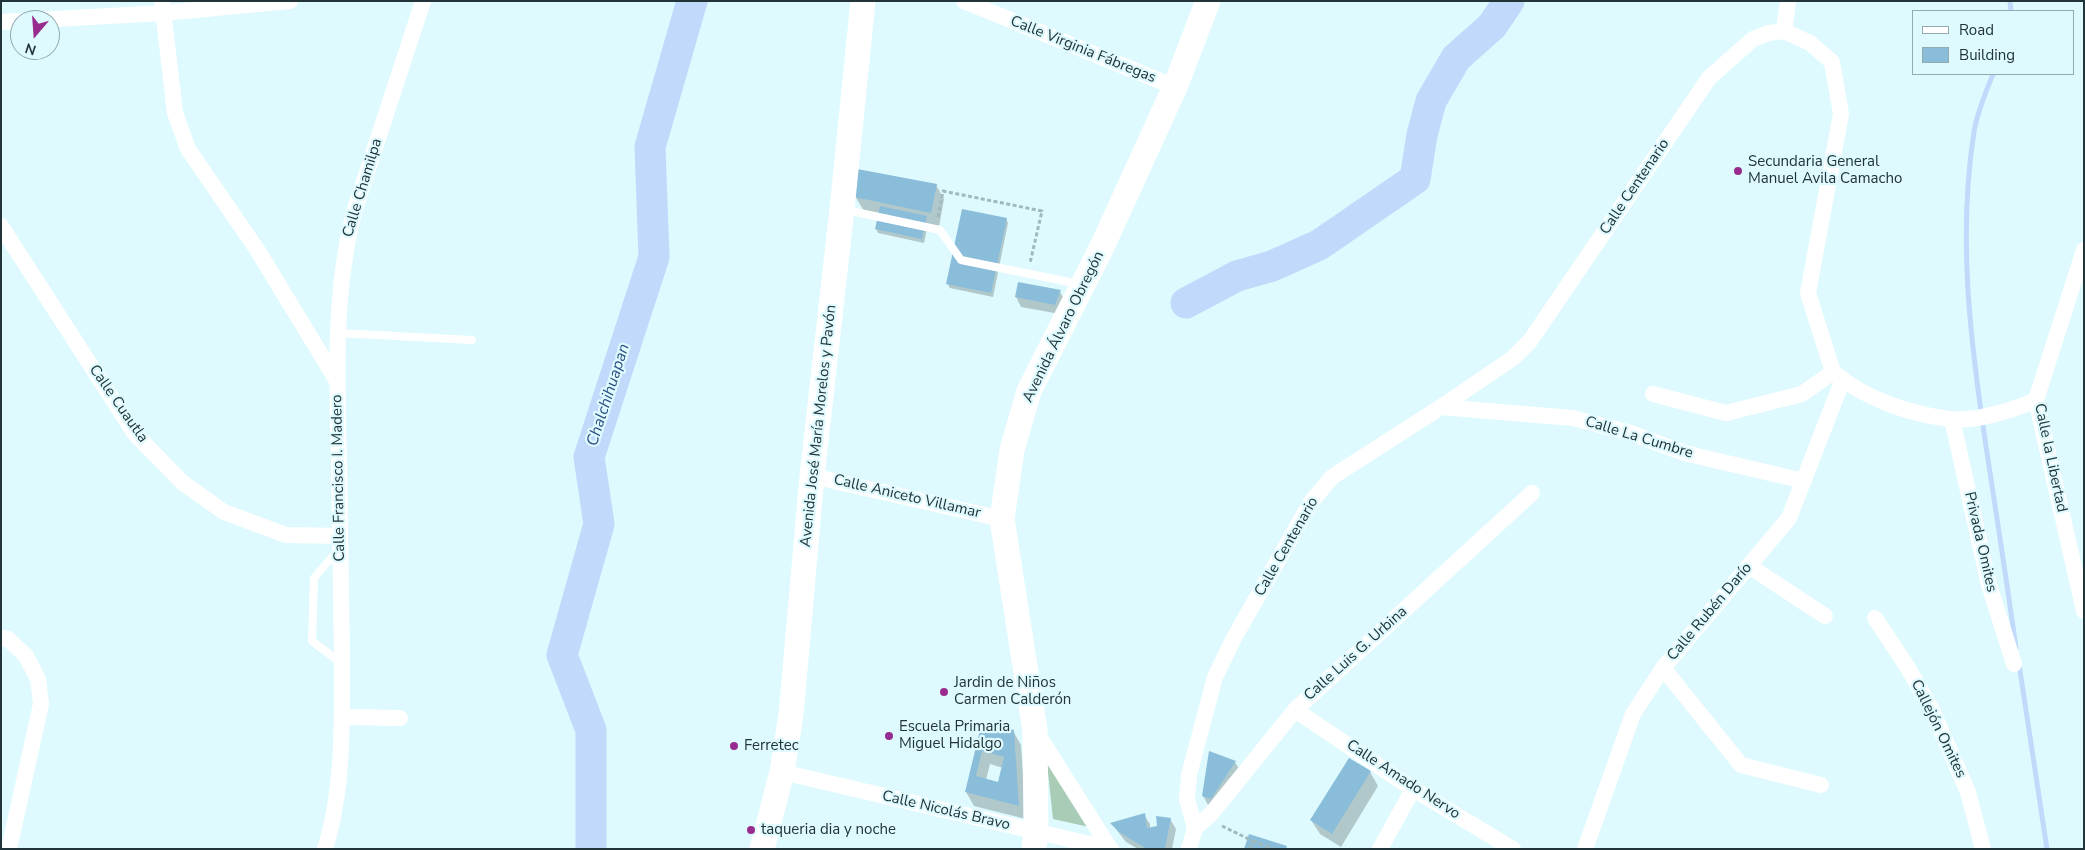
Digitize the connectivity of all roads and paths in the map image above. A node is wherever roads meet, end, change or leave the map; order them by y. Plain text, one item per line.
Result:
1 (290, 1) edge
2 (423, 1) edge
3 (863, 1) edge
4 (964, 1) edge
5 (1208, 1) edge
6 (1788, 1) edge
7 (163, 7) edge
8 (60, 18) edge
9 (1784, 31) junction
10 (1175, 87) junction
11 (842, 209) junction
12 (933, 217) dead end
13 (1, 226) edge
14 (2084, 250) edge
15 (1027, 273) junction
16 (1084, 284) junction
17 (339, 333) junction
18 (472, 340) dead end
19 (1838, 376) junction
20 (337, 381) junction
21 (1653, 394) dead end
22 (2036, 400) junction
23 (1441, 407) junction
24 (1957, 419) junction
25 (812, 476) junction
26 (1804, 481) junction
27 (1532, 492) dead end
28 (1002, 519) junction
29 (340, 541) junction
30 (1748, 566) junction
31 (2084, 611) edge
32 (1825, 616) dead end
33 (1875, 618) dead end
34 (4, 635) edge
35 (342, 663) junction
36 (2014, 664) dead end
37 (1663, 668) junction
38 (1295, 710) junction
39 (342, 717) junction
40 (400, 718) dead end
41 (1035, 730) junction
42 (782, 772) junction
43 (1821, 785) dead end
44 (1413, 789) junction
45 (1217, 824) dead end
46 (1194, 828) junction
47 (1035, 840) edge
48 (1253, 841) junction
49 (1265, 847) edge
50 (1110, 848) edge
51 (9, 849) edge
52 (326, 849) edge
53 (762, 849) edge
54 (1189, 849) edge
55 (1250, 849) edge
56 (1273, 849) edge
57 (1380, 849) edge
58 (1513, 849) edge
59 (1585, 849) edge
60 (1983, 849) edge

1 - 7 street
2 - 17 street, Calle Chamilpa
3 - 11 main road, Avenida José María Morelos y Pavón
4 - 10 street, Calle Virginia Fábregas
5 - 10 main road, Avenida Álvaro Obregón
6 - 9 street
7 - 8 street
7 - 20 street, Calle Francisco I. Madero
9 - 19 street
9 - 23 street, Calle Centenario
10 - 16 main road, Avenida Álvaro Obregón
11 - 15 lane
11 - 25 main road, Avenida José María Morelos y Pavón
12 - 15 path
13 - 29 street, Calle Cuautla
14 - 22 street, Calle la Libertad
15 - 16 lane
16 - 28 main road, Avenida Álvaro Obregón
17 - 18 lane
17 - 20 street, Calle Chamilpa
19 - 21 street
19 - 24 street
19 - 26 street, Calle Rubén Darío
20 - 29 street, Calle Francisco I. Madero
22 - 24 street
22 - 31 street, Calle la Libertad
23 - 26 street, Calle La Cumbre
23 - 46 street, Calle Centenario
24 - 36 street, Privada Omites
25 - 28 street, Calle Aniceto Villamar
25 - 42 main road, Avenida José María Morelos y Pavón
26 - 30 street, Calle Rubén Darío
27 - 38 street, Calle Luis G. Urbina
28 - 41 main road, Avenida Álvaro Obregón
29 - 35 street, Calle Francisco I. Madero
29 - 35 lane
30 - 32 street
30 - 37 street, Calle Rubén Darío
33 - 60 street, Callejón Omites
34 - 51 street
35 - 39 street, Calle Francisco I. Madero
37 - 43 street
37 - 59 street, Calle Rubén Darío
38 - 44 street, Calle Amado Nervo
38 - 46 street, Calle Luis G. Urbina
39 - 40 street
39 - 52 street, Calle Francisco I. Madero
41 - 47 main road, Avenida Álvaro Obregón
41 - 50 street
42 - 47 street, Calle Nicolás Bravo
42 - 53 main road, Avenida José María Morelos y Pavón
44 - 57 street
44 - 58 street, Calle Amado Nervo
45 - 48 path
46 - 54 street
47 - 50 street, Calle Nicolás Bravo
48 - 49 path
48 - 55 path
49 - 56 path

